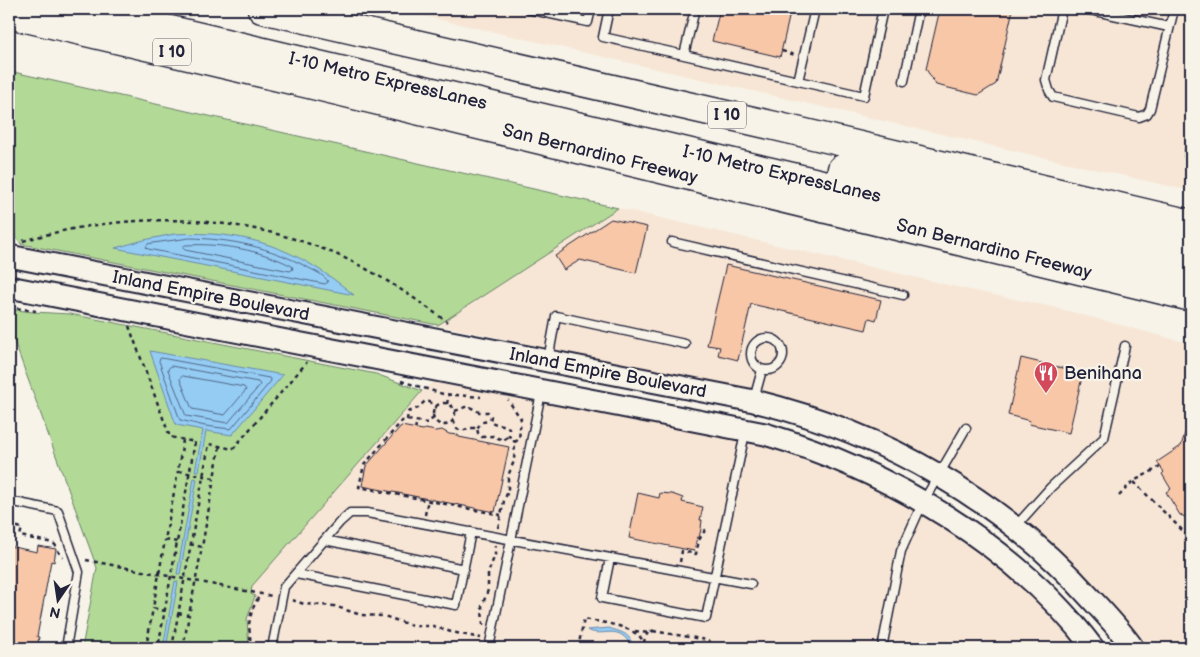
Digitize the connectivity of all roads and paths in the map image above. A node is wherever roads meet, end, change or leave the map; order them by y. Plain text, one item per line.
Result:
1 (81, 9) edge
2 (164, 9) edge
3 (262, 9) edge
4 (528, 9) edge
5 (590, 9) edge
6 (610, 9) edge
7 (694, 9) edge
8 (815, 9) edge
9 (883, 9) edge
10 (919, 9) edge
11 (1062, 9) edge
12 (1086, 9) edge
13 (1174, 9) edge
14 (9, 14) edge
15 (1169, 27) junction
16 (782, 51) dead end
17 (684, 55) junction
18 (796, 55) dead end
19 (798, 81) junction
20 (904, 81) dead end
21 (1191, 143) edge
22 (1191, 157) edge
23 (1191, 224) edge
24 (672, 242) dead end
25 (13, 250) edge
26 (1188, 266) edge
27 (9, 287) edge
28 (903, 294) dead end
29 (1191, 297) edge
30 (447, 322) dead end
31 (129, 324) dead end
32 (685, 344) dead end
33 (1125, 346) dead end
34 (300, 357) dead end
35 (547, 362) junction
36 (762, 370) junction
37 (394, 379) dead end
38 (542, 391) junction
39 (449, 394) junction
40 (488, 396) dead end
41 (504, 398) dead end
42 (754, 401) junction
43 (447, 404) junction
44 (436, 408) junction
45 (455, 412) junction
46 (434, 418) junction
47 (407, 420) junction
48 (417, 421) junction
49 (452, 421) junction
50 (490, 421) junction
51 (443, 425) junction
52 (477, 428) junction
53 (966, 428) dead end
54 (415, 429) dead end
55 (442, 430) dead end
56 (746, 431) junction
57 (509, 436) junction
58 (184, 440) junction
59 (515, 442) junction
60 (220, 446) junction
61 (1160, 467) dead end
62 (178, 471) junction
63 (504, 472) dead end
64 (508, 472) junction
65 (190, 473) junction
66 (939, 474) junction
67 (203, 476) junction
68 (214, 478) junction
69 (1134, 482) junction
70 (1119, 496) dead end
71 (428, 500) junction
72 (9, 501) edge
73 (923, 502) junction
74 (501, 515) junction
75 (424, 523) junction
76 (1016, 527) junction
77 (701, 529) dead end
78 (471, 532) junction
79 (497, 537) junction
80 (1191, 539) edge
81 (165, 540) junction
82 (326, 540) junction
83 (512, 540) junction
84 (177, 542) junction
85 (190, 544) junction
86 (202, 547) junction
87 (610, 558) junction
88 (680, 563) dead end
89 (464, 569) junction
90 (296, 574) junction
91 (171, 576) junction
92 (713, 577) junction
93 (184, 579) junction
94 (196, 581) junction
95 (751, 584) dead end
96 (260, 594) junction
97 (282, 598) junction
98 (153, 608) junction
99 (165, 611) junction
100 (178, 613) junction
101 (189, 615) junction
102 (654, 626) dead end
103 (483, 629) dead end
104 (634, 631) junction
105 (653, 631) junction
106 (648, 633) junction
107 (481, 638) dead end
108 (1191, 640) edge
109 (644, 643) junction
110 (66, 648) edge
111 (146, 648) edge
112 (158, 648) edge
113 (172, 648) edge
114 (183, 648) edge
115 (251, 648) edge
116 (272, 648) edge
117 (489, 648) edge
118 (578, 648) edge
119 (644, 648) edge
120 (713, 648) edge
121 (882, 648) edge
122 (1093, 648) edge
123 (1133, 648) edge
124 (1176, 648) edge

1 - 26 highway, I-10 Metro ExpressLanes
2 - 26 highway, I-10 Metro ExpressLanes
3 - 23 highway, I 10
4 - 5 lane
6 - 17 lane
7 - 17 lane
8 - 19 lane
9 - 19 lane
10 - 20 lane
11 - 15 lane
12 - 15 lane
13 - 15 lane
14 - 29 highway, San Bernardino Freeway / I 10
16 - 18 path
17 - 19 lane
21 - 22 lane
24 - 28 lane
25 - 30 path
25 - 35 main road, Inland Empire Boulevard
27 - 38 main road, Inland Empire Boulevard
31 - 58 path
32 - 35 lane
33 - 76 lane
34 - 60 path
35 - 38 main road
35 - 42 main road, Inland Empire Boulevard
36 - 36 lane
36 - 42 lane
37 - 39 path
38 - 56 main road, Inland Empire Boulevard
38 - 83 lane
39 - 40 path
39 - 43 path
41 - 59 path
42 - 66 main road, Inland Empire Boulevard
43 - 44 path
43 - 45 path
44 - 46 path
44 - 47 path
45 - 49 path
45 - 50 path
46 - 48 path
46 - 51 path
47 - 48 path
47 - 71 path
48 - 54 path
49 - 51 path
49 - 52 path
50 - 52 path
50 - 57 path
51 - 55 path
52 - 57 path
53 - 66 lane
56 - 73 main road, Inland Empire Boulevard
56 - 92 lane
57 - 59 path
58 - 62 path
58 - 65 path
59 - 64 path
60 - 67 path
60 - 68 path
61 - 69 path
62 - 65 path
62 - 81 path
63 - 64 path
64 - 74 path
65 - 67 path
65 - 84 path
66 - 73 lane
66 - 76 main road, Inland Empire Boulevard
67 - 68 path
67 - 85 path
68 - 86 path
69 - 70 path
69 - 80 path
71 - 74 path
71 - 75 path
72 - 110 lane
73 - 121 lane
73 - 122 main road, Inland Empire Boulevard
74 - 79 path
75 - 78 lane
75 - 82 lane
76 - 123 main road, Inland Empire Boulevard
77 - 88 path
78 - 79 lane
78 - 89 lane
79 - 83 lane
79 - 103 path
81 - 84 path
81 - 98 path
82 - 89 lane
82 - 90 lane
83 - 87 lane
83 - 117 lane
84 - 91 path
85 - 86 path
85 - 93 path
86 - 94 path
87 - 92 lane
87 - 92 lane
89 - 90 lane
90 - 97 lane
91 - 93 path
91 - 99 path
92 - 95 lane
93 - 94 path
93 - 100 path
94 - 96 path
94 - 101 path
96 - 97 path
96 - 115 path
97 - 107 path
97 - 116 lane
98 - 99 path
98 - 111 path
99 - 112 path
100 - 101 path
100 - 113 path
101 - 114 path
102 - 105 path
104 - 106 path
104 - 109 path
104 - 118 path
105 - 106 path
105 - 120 path
106 - 109 path
108 - 124 path
109 - 119 path

